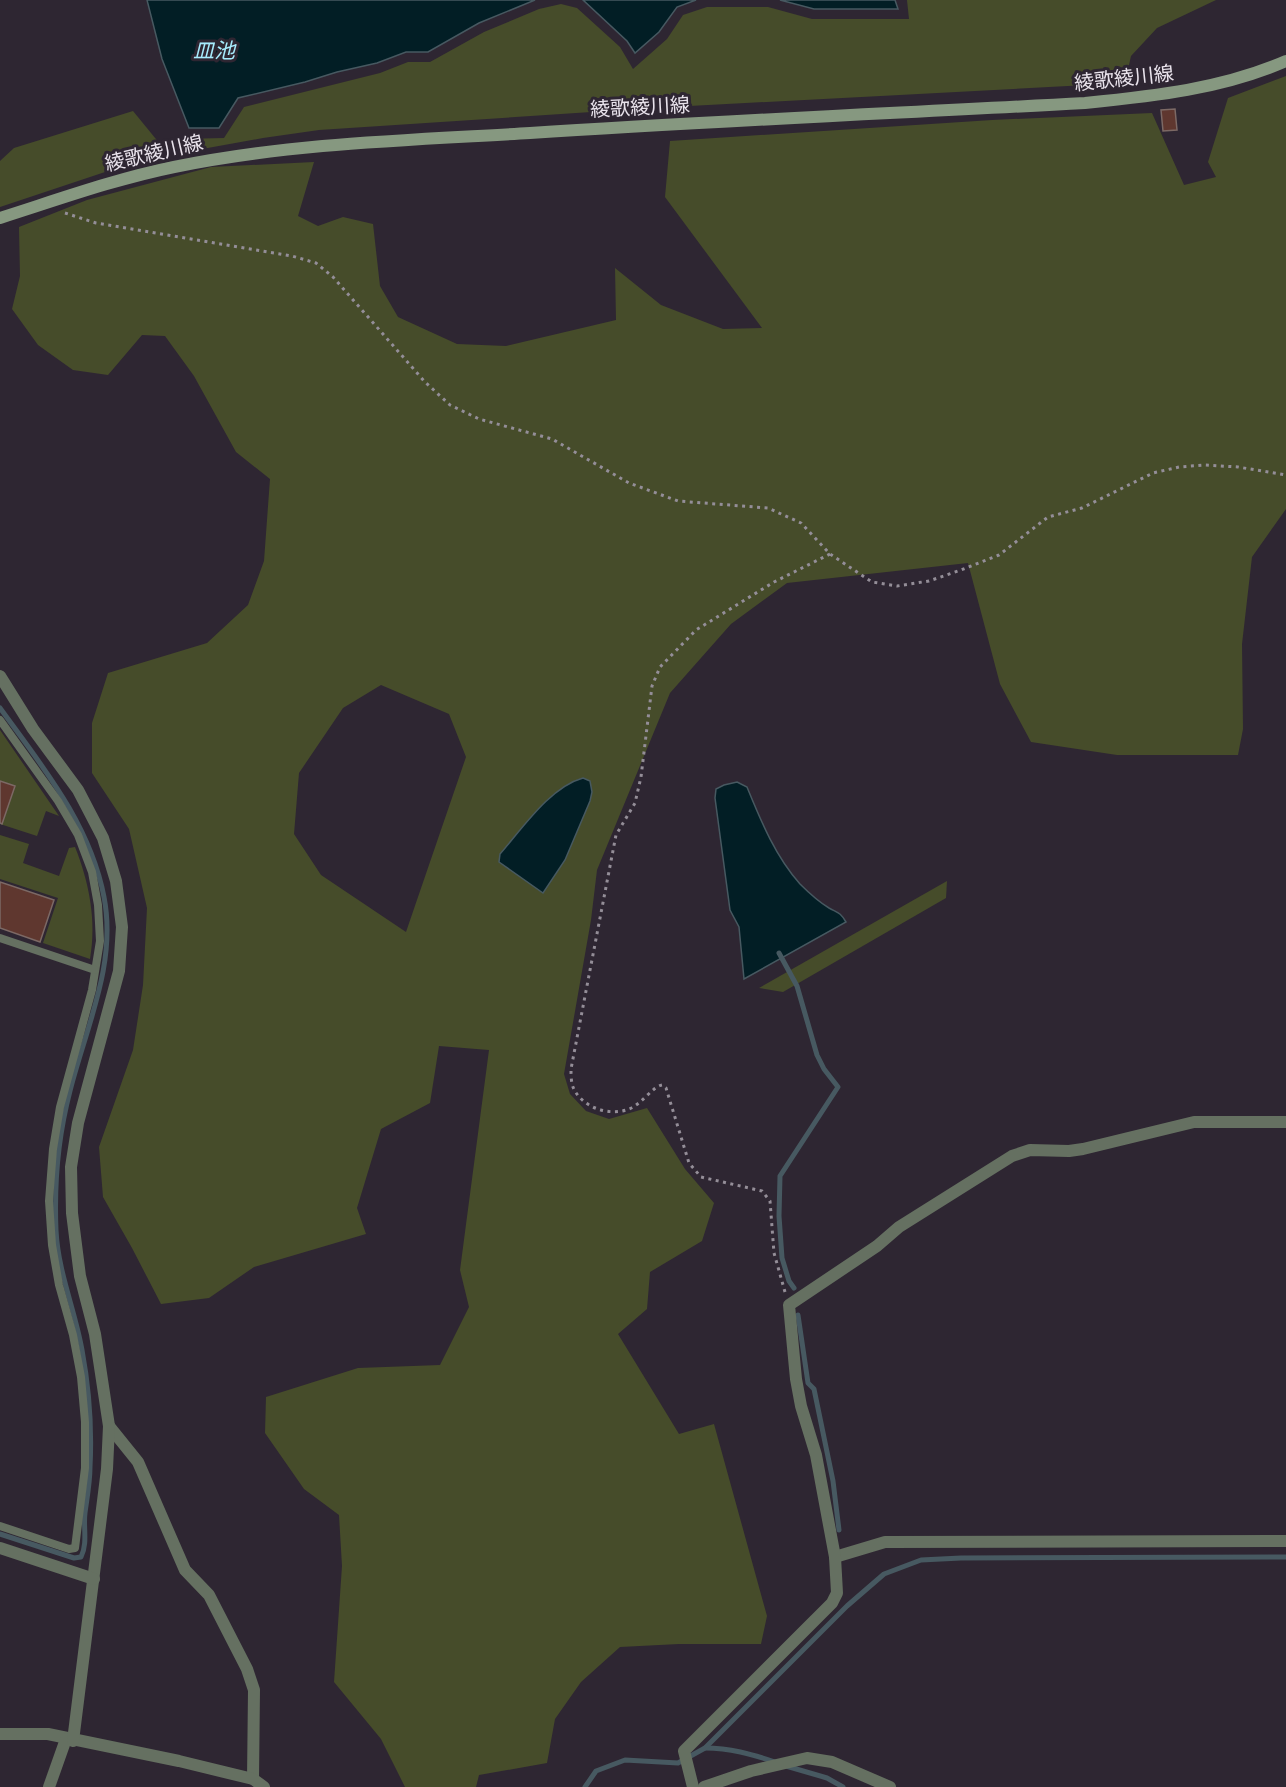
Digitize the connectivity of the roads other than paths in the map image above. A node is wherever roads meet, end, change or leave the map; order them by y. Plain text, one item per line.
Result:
1 (1286, 61) edge
2 (0, 218) edge
3 (0, 676) edge
4 (0, 720) edge
5 (0, 938) edge
6 (95, 970) junction
7 (1286, 1122) edge
8 (109, 1426) junction
9 (0, 1526) edge
10 (1286, 1541) edge
11 (0, 1548) edge
12 (835, 1557) junction
13 (94, 1579) junction
14 (0, 1734) edge
15 (70, 1740) junction
16 (253, 1779) junction
17 (49, 1787) edge
18 (264, 1787) edge
19 (693, 1787) edge
20 (704, 1787) edge
21 (890, 1787) edge

1 - 2 main road, 綾歌綾川線
3 - 8 street
4 - 6 lane
5 - 6 lane
6 - 9 lane
7 - 12 street
8 - 13 street
8 - 16 street
10 - 12 street
11 - 13 street
12 - 19 street
13 - 15 street
14 - 15 street
15 - 16 street
15 - 17 street
16 - 18 street
20 - 21 street

